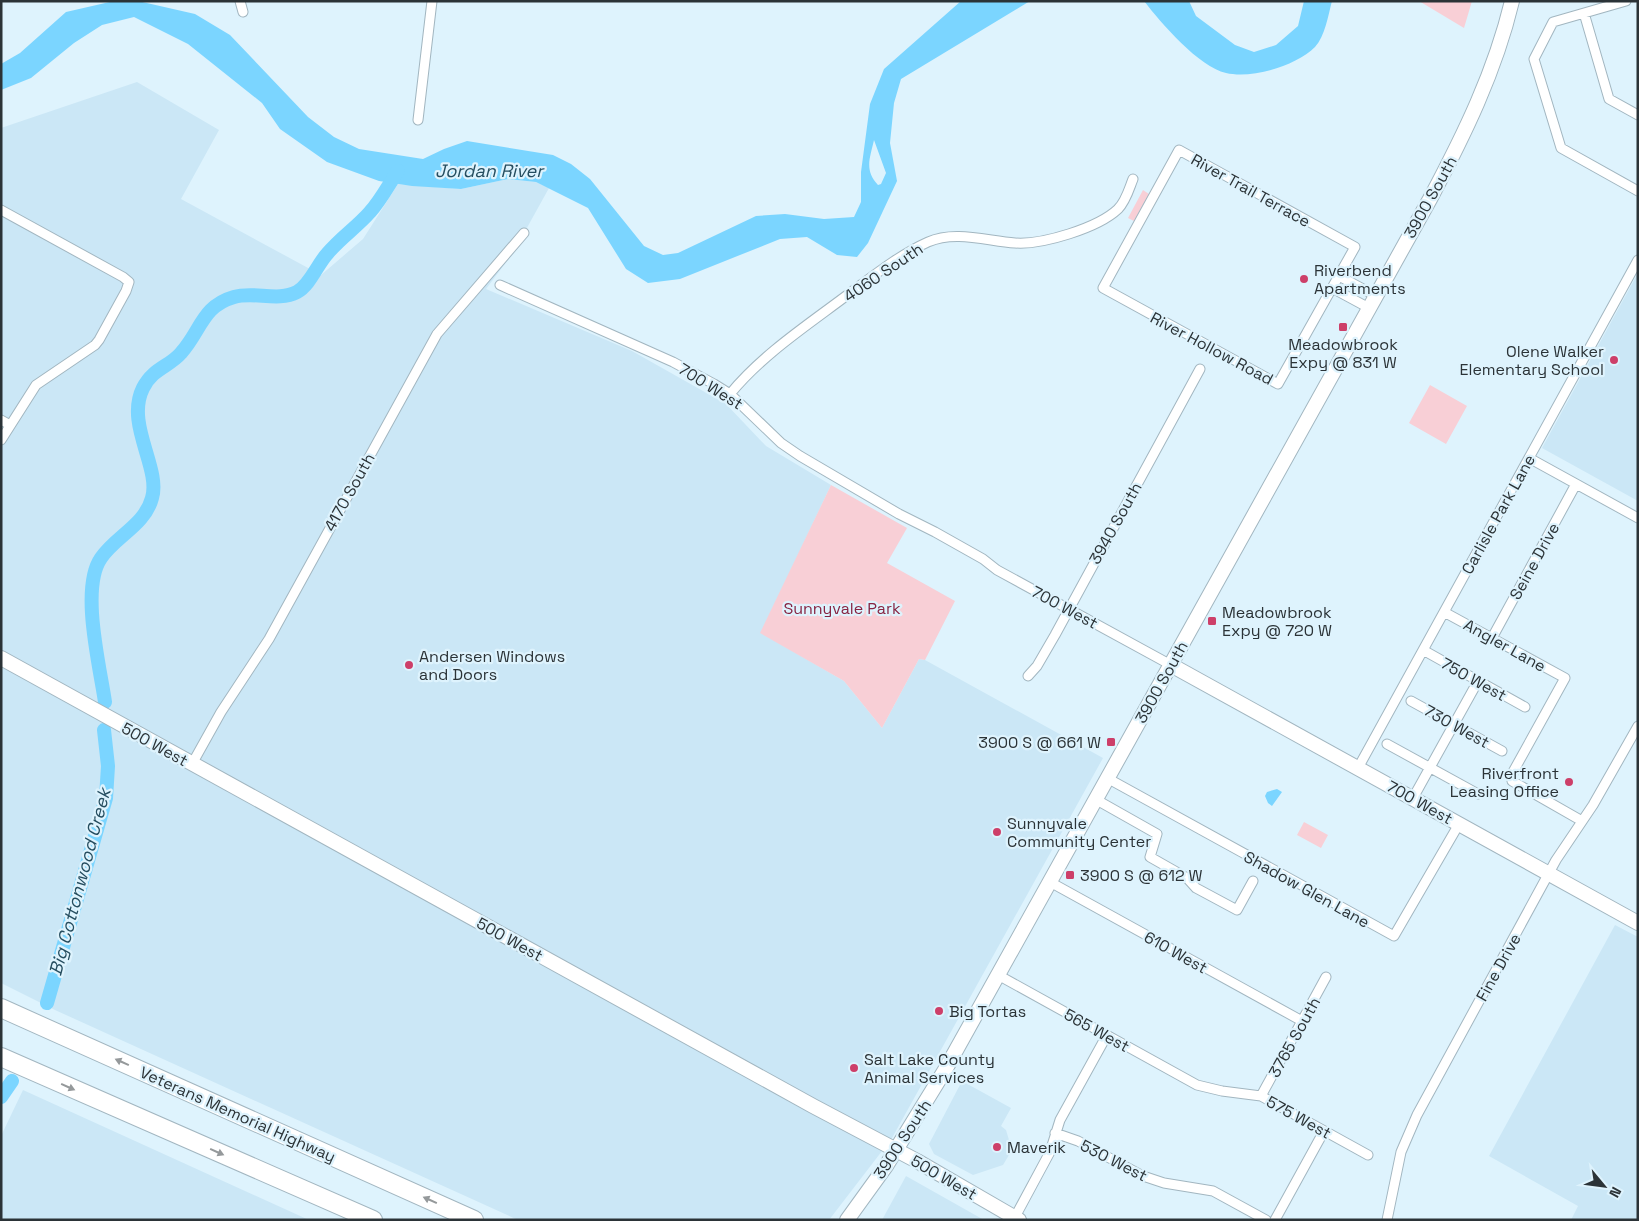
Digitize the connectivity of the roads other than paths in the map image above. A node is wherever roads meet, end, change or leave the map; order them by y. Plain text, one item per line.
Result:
1 (240, 1) edge
2 (432, 1) edge
3 (1512, 1) edge
4 (1626, 1) edge
5 (243, 12) dead end
6 (1584, 13) junction
7 (1638, 115) edge
8 (418, 120) dead end
9 (1133, 179) dead end
10 (1638, 191) edge
11 (1, 210) edge
12 (524, 233) dead end
13 (1355, 247) joint
14 (1638, 260) edge
15 (1339, 276) junction
16 (500, 285) dead end
17 (1103, 288) joint
18 (1332, 288) junction
19 (1372, 302) junction
20 (1200, 369) dead end
21 (730, 394) junction
22 (1, 420) edge
23 (10, 425) junction
24 (1, 440) edge
25 (1529, 458) junction
26 (1576, 484) junction
27 (1638, 518) edge
28 (1069, 609) junction
29 (1444, 612) junction
30 (1492, 638) junction
31 (1423, 650) junction
32 (1, 658) edge
33 (1171, 665) junction
34 (1028, 676) dead end
35 (1478, 681) junction
36 (1411, 701) dead end
37 (1525, 707) dead end
38 (1454, 724) junction
39 (1638, 726) edge
40 (1387, 744) dead end
41 (1502, 751) dead end
42 (192, 764) junction
43 (1358, 768) junction
44 (1430, 768) junction
45 (1107, 778) junction
46 (1478, 794) dead end
47 (1413, 798) junction
48 (1095, 799) junction
49 (1582, 821) junction
50 (1459, 824) junction
51 (1549, 874) junction
52 (1253, 881) dead end
53 (1050, 882) junction
54 (1638, 923) edge
55 (998, 975) junction
56 (1326, 977) dead end
57 (1, 1007) edge
58 (1302, 1021) junction
59 (1107, 1035) junction
60 (1, 1058) edge
61 (1197, 1085) joint
62 (1261, 1096) junction
63 (1324, 1131) junction
64 (1055, 1133) junction
65 (896, 1150) junction
66 (1368, 1155) dead end
67 (1017, 1218) edge
68 (373, 1220) edge
69 (474, 1220) edge
70 (847, 1220) edge
71 (1266, 1220) edge
72 (1275, 1220) edge
73 (1387, 1220) edge

1 - 5 street
2 - 8 street
3 - 19 main road, 3900 South
4 - 6 street
6 - 7 street
6 - 10 street
9 - 21 street, 4060 South
11 - 23 street
12 - 42 street, 4170 South
13 - 15 street, River Hollow Road
13 - 17 street, River Trail Terrace
14 - 25 street, Carlisle Park Lane
15 - 18 street, River Hollow Road
15 - 19 street
16 - 21 street, 700 West
17 - 18 street, River Hollow Road
18 - 19 street
19 - 33 main road, 3900 South
20 - 28 street, 3940 South
21 - 28 street, 700 West
22 - 23 street
23 - 24 street
25 - 26 street
25 - 29 street, Carlisle Park Lane
26 - 27 street
26 - 30 street, Seine Drive
28 - 33 street, 700 West
28 - 34 street, 3940 South
29 - 30 street, Angler Lane
29 - 31 street, Carlisle Park Lane
30 - 49 street, Angler Lane
31 - 35 street, 750 West
31 - 43 street, Carlisle Park Lane
32 - 42 main road, 500 West
33 - 43 main road, 700 West
33 - 45 main road, 3900 South
35 - 37 street, 750 West
35 - 38 street
36 - 38 street, 730 West
38 - 41 street, 730 West
38 - 44 street
39 - 49 street, Fine Drive
40 - 44 street
42 - 65 main road, 500 West
43 - 47 main road, 700 West
44 - 46 street
44 - 47 street
45 - 48 main road, 3900 South
45 - 50 street, Shadow Glen Lane
47 - 50 main road, 700 West
48 - 52 street
48 - 53 main road, 3900 South
49 - 51 street, Fine Drive
50 - 51 main road, 700 West
51 - 54 main road, 700 West
51 - 73 street, Fine Drive
53 - 55 main road, 3900 South
53 - 58 street, 610 West
55 - 59 street, 565 West
55 - 65 main road, 3900 South
56 - 58 street, 3765 South
69 -> 57 highway, Veterans Memorial Highway
58 - 62 street, 3765 South
59 - 61 street, 565 West
59 - 64 street
60 -> 68 highway
61 - 62 street, 575 West
62 - 63 street, 575 West
63 - 66 street, 575 West
63 - 72 street
64 - 67 street
64 - 71 street, 530 West
65 - 67 main road, 500 West
65 - 70 main road, 3900 South

